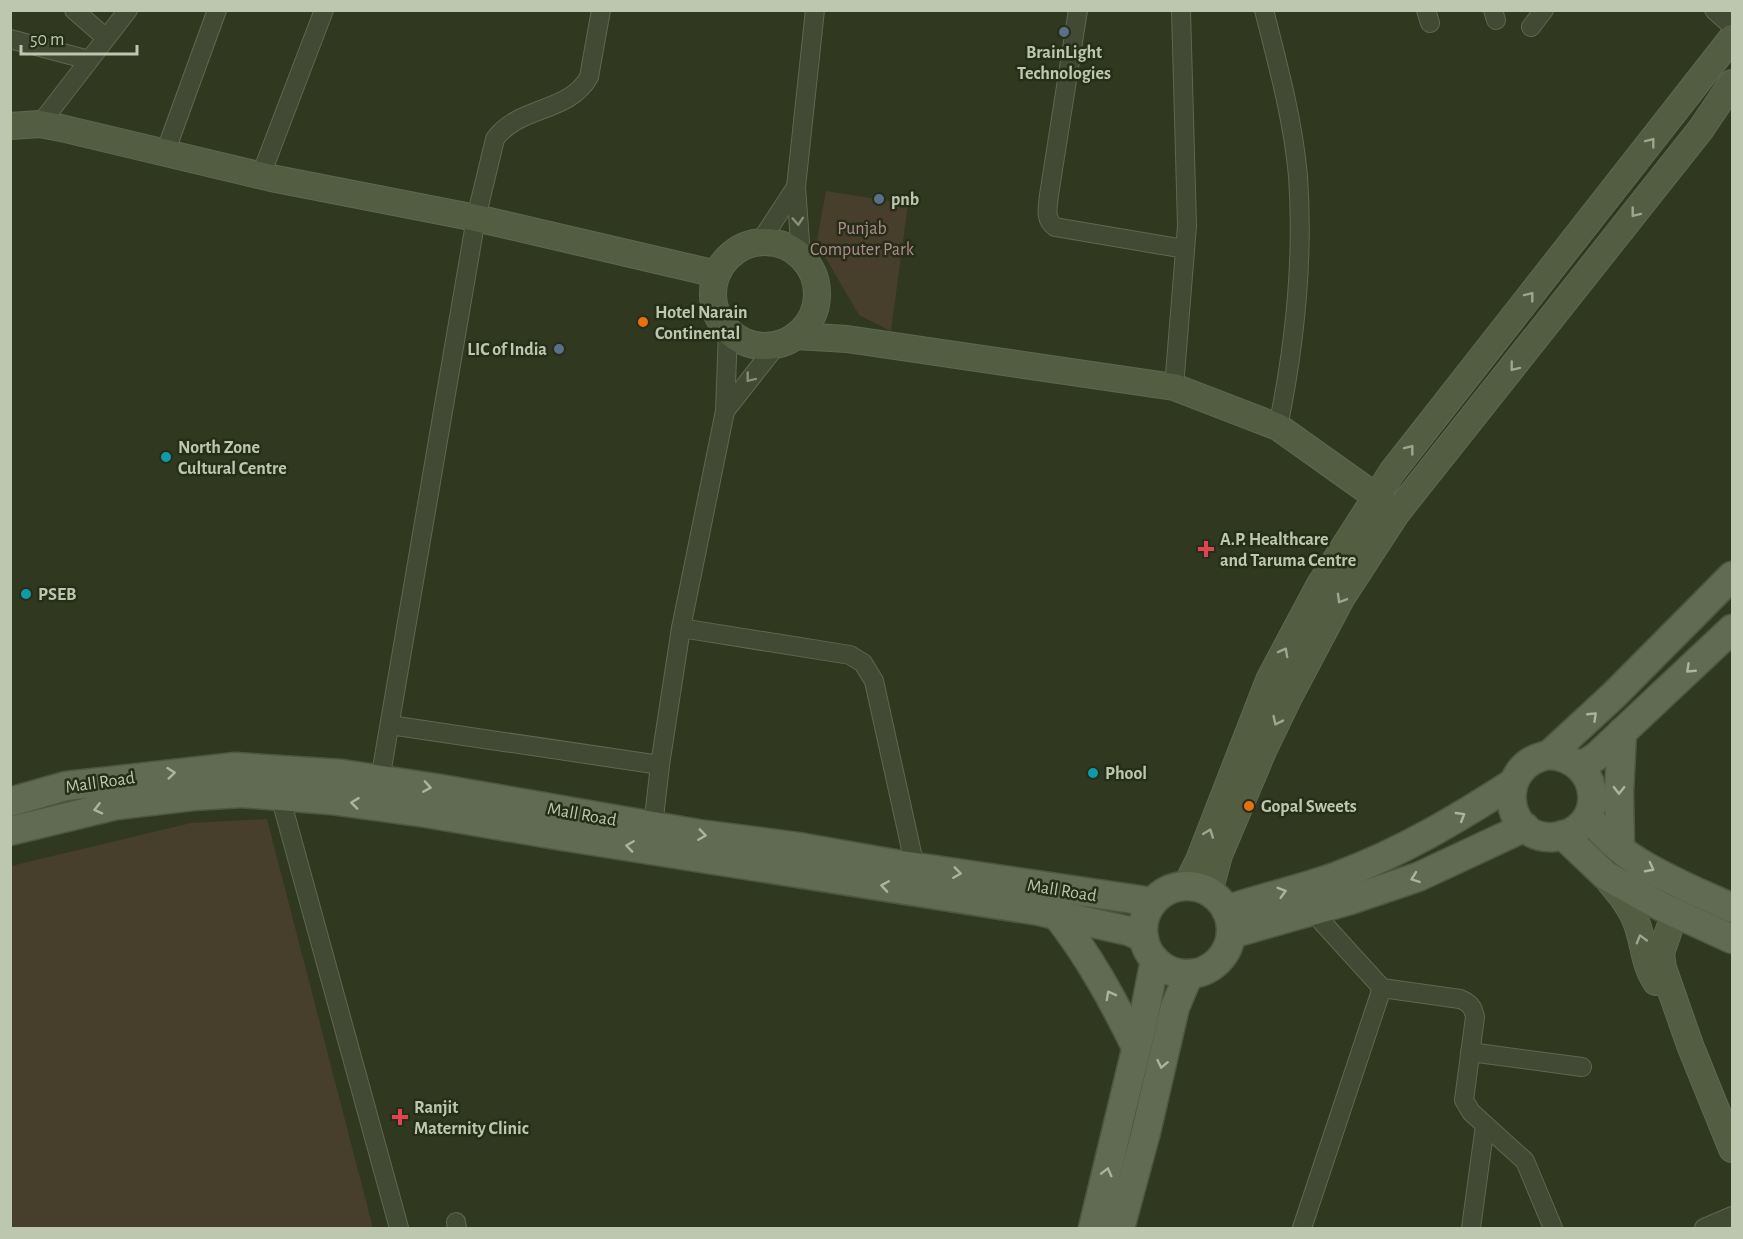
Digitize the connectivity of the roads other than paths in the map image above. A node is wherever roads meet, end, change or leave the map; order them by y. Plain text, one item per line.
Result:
1 (74, 10) edge
2 (128, 10) edge
3 (217, 10) edge
4 (324, 10) edge
5 (601, 10) edge
6 (815, 10) edge
7 (1078, 10) edge
8 (1181, 10) edge
9 (1264, 10) edge
10 (1544, 10) edge
11 (1714, 10) edge
12 (1732, 26) edge
13 (1531, 27) dead end
14 (106, 38) junction
15 (1732, 38) edge
16 (10, 39) edge
17 (89, 60) junction
18 (1732, 82) edge
19 (40, 124) junction
20 (10, 126) edge
21 (165, 153) junction
22 (261, 175) junction
23 (796, 187) junction
24 (476, 218) junction
25 (760, 242) junction
26 (1185, 249) junction
27 (801, 256) junction
28 (717, 274) junction
29 (814, 314) junction
30 (728, 331) junction
31 (847, 339) junction
32 (786, 341) junction
33 (1174, 387) junction
34 (725, 411) junction
35 (1278, 426) junction
36 (1376, 496) junction
37 (1396, 514) junction
38 (1732, 576) edge
39 (681, 628) junction
40 (1732, 629) edge
41 (390, 725) junction
42 (1622, 732) junction
43 (1549, 755) junction
44 (660, 765) junction
45 (1580, 767) junction
46 (380, 780) junction
47 (1513, 783) junction
48 (280, 796) junction
49 (10, 802) edge
50 (1588, 818) junction
51 (653, 826) junction
52 (1526, 827) junction
53 (10, 831) edge
54 (1563, 835) junction
55 (1620, 848) junction
56 (915, 867) junction
57 (1605, 876) junction
58 (1680, 899) junction
59 (1153, 902) junction
60 (1213, 906) junction
61 (1732, 908) edge
62 (1312, 911) junction
63 (1056, 914) junction
64 (1732, 939) edge
65 (1150, 949) junction
66 (1189, 974) junction
67 (1382, 988) junction
68 (1676, 1009) junction
69 (1136, 1047) junction
70 (1470, 1052) junction
71 (1582, 1067) dead end
72 (1485, 1125) junction
73 (1732, 1149) edge
74 (1732, 1216) edge
75 (399, 1228) edge
76 (1093, 1228) edge
77 (1120, 1228) edge
78 (1302, 1228) edge
79 (1471, 1228) edge
80 (1553, 1228) edge
81 (1704, 1228) edge

1 - 14 street
2 - 14 street
3 - 21 street
4 - 22 street
5 - 24 street
6 - 23 street
7 - 26 street
8 - 26 street
9 - 35 street
10 - 13 street
11 - 12 street
14 - 17 street
36 -> 15 main road
16 - 17 street
17 - 19 street
18 -> 37 main road
19 - 20 main road
19 - 21 main road
21 - 22 main road
22 - 24 main road
23 - 25 street
23 -> 27 street
24 - 28 main road
24 - 41 street
25 - 27 main road
25 - 28 main road
26 - 33 street
27 - 29 main road
28 - 30 main road
29 - 31 main road
29 - 32 main road
30 - 32 main road
30 - 34 street
31 - 32 main road
31 - 33 main road
32 -> 34 street
33 - 35 main road
34 - 39 street
35 - 36 main road
36 - 37 main road
60 -> 36 main road
37 -> 60 main road
43 -> 38 main road
39 - 44 street
39 - 56 street
40 -> 42 main road
41 - 44 street
41 - 46 street
42 - 45 main road
42 -> 55 main road
43 - 45 main road
43 - 47 main road
44 - 51 street
45 - 50 main road
49 -> 46 main road, Mall Road
46 -> 51 main road, Mall Road
47 - 52 main road
60 -> 47 main road
48 -> 53 main road, Mall Road
63 -> 48 main road, Mall Road
48 - 75 street
50 - 54 main road
50 - 55 main road
51 -> 56 main road, Mall Road
52 - 54 main road
52 -> 62 main road
54 - 57 main road
55 -> 58 main road
56 -> 59 main road, Mall Road
57 - 58 main road
68 -> 57 main road
58 - 61 main road
58 - 64 main road
58 - 68 main road
59 - 60 main road
59 - 65 main road
60 - 62 main road
60 - 66 main road
62 - 67 street
63 - 65 main road, Mall Road
69 -> 63 main road
65 - 66 main road
65 - 69 main road
66 -> 77 main road
67 - 70 street
67 - 78 street
68 - 73 main road
76 -> 69 main road
70 - 71 street
70 - 72 street
72 - 79 street
72 - 80 street
74 - 81 street

